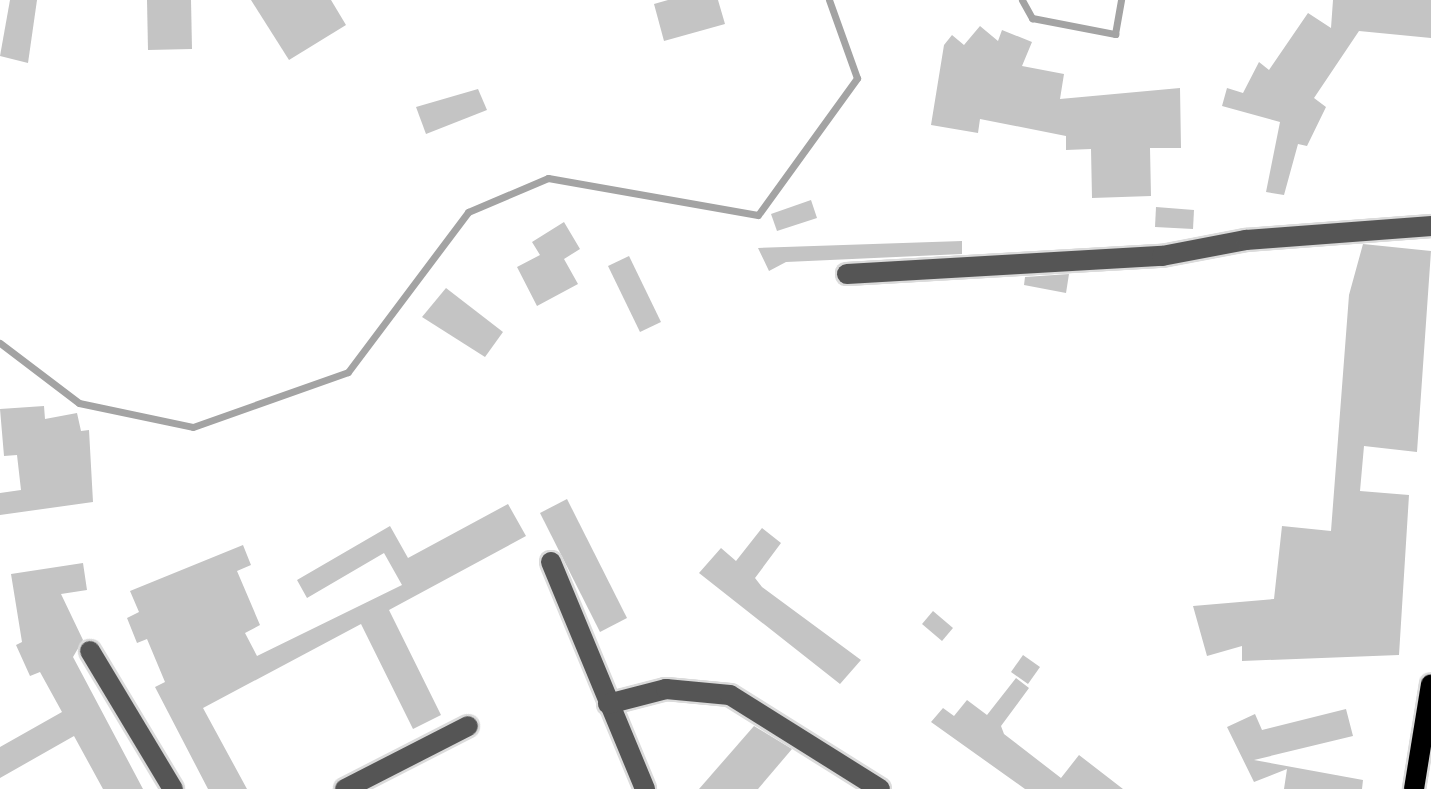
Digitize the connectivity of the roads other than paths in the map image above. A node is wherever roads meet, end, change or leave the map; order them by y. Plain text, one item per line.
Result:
1 (1431, 226) edge
2 (847, 274) dead end
3 (551, 562) dead end
4 (90, 651) dead end
5 (1431, 684) edge
6 (608, 704) junction
7 (468, 726) dead end
8 (173, 789) edge
9 (345, 789) edge
10 (645, 789) edge
11 (880, 789) edge
12 (1414, 789) edge

1 - 2 street
3 - 6 street
4 - 8 street
5 - 12 main road
6 - 10 street
6 - 11 street
7 - 9 street

